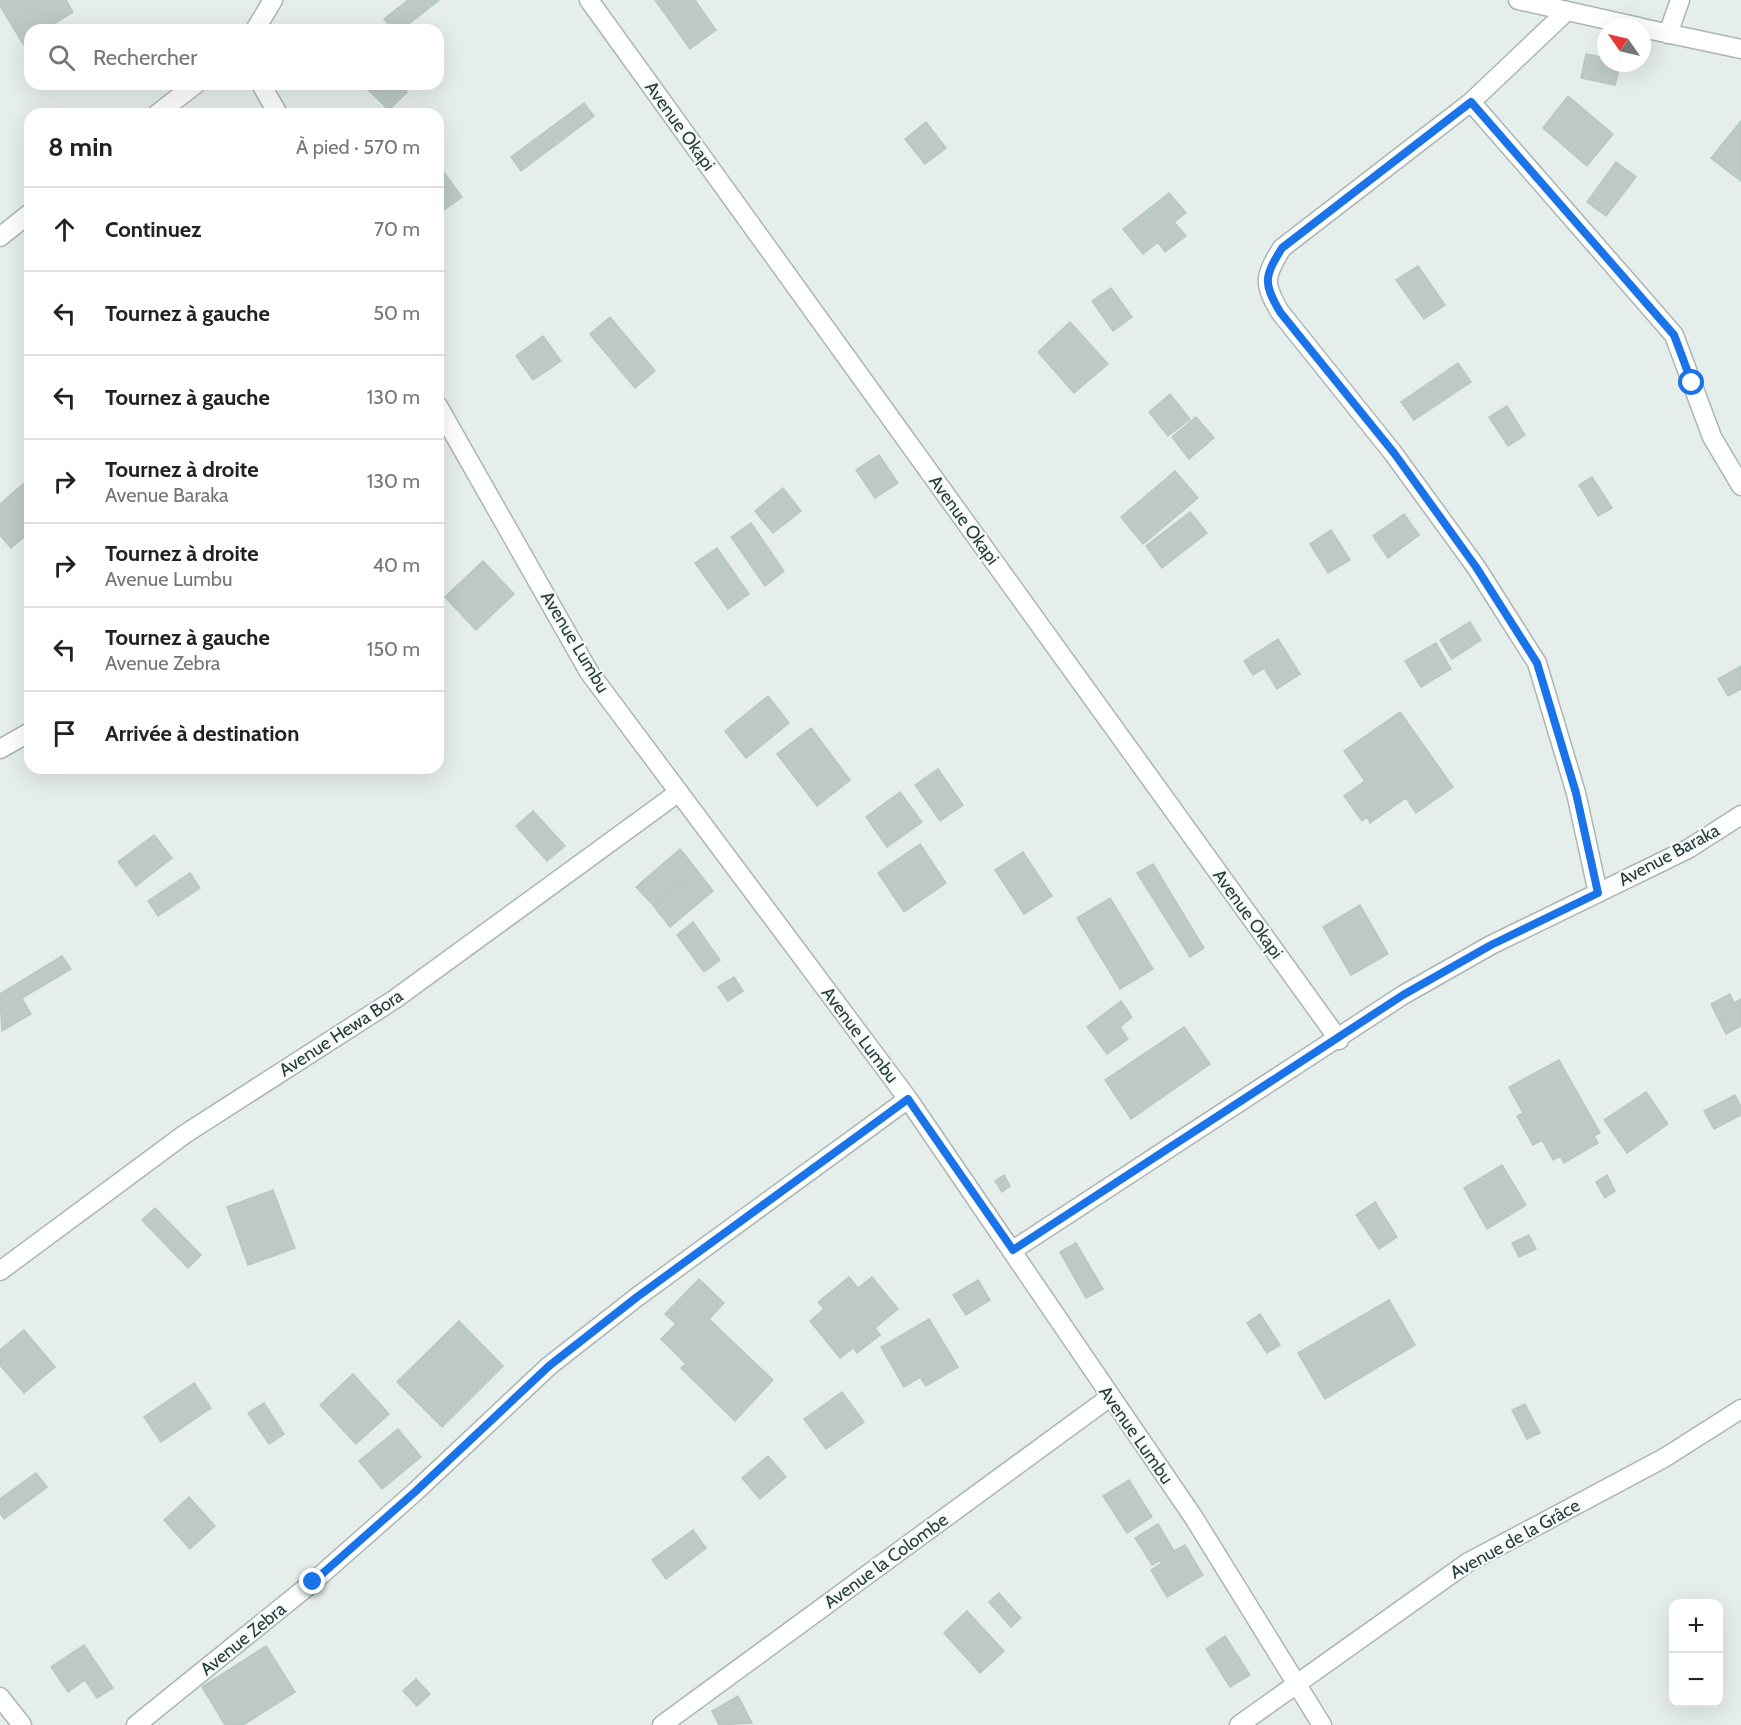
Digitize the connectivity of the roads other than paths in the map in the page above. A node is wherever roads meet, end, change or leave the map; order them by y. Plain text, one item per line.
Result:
1 (273, 0) edge
2 (590, 0) edge
3 (1518, 0) edge
4 (1680, 0) edge
5 (1567, 11) junction
6 (1599, 18) edge
7 (259, 24) edge
8 (1651, 29) edge
9 (1668, 33) junction
10 (1741, 49) edge
11 (187, 90) edge
12 (264, 90) edge
13 (1471, 102) junction
14 (165, 108) edge
15 (275, 108) edge
16 (24, 218) edge
17 (0, 237) edge
18 (444, 417) edge
19 (1741, 486) edge
20 (24, 735) edge
21 (0, 749) edge
22 (680, 792) junction
23 (1741, 815) edge
24 (1598, 893) junction
25 (1339, 1040) junction
26 (908, 1099) junction
27 (1013, 1250) junction
28 (0, 1271) edge
29 (1110, 1397) junction
30 (1741, 1409) edge
31 (1296, 1684) junction
32 (0, 1697) edge
33 (22, 1725) edge
34 (136, 1725) edge
35 (662, 1725) edge
36 (1239, 1725) edge
37 (1322, 1725) edge

1 - 7 street
2 - 25 street, Avenue Okapi
3 - 5 street
4 - 9 street
5 - 6 street
5 - 13 street
8 - 9 street
9 - 10 street
11 - 14 street
12 - 15 street
13 - 19 street
13 - 24 street
16 - 17 street
18 - 22 street, Avenue Lumbu
20 - 21 street
22 - 26 street, Avenue Lumbu
22 - 28 street, Avenue Hewa Bora
23 - 24 street, Avenue Baraka
24 - 25 street, Avenue Baraka
25 - 27 street, Avenue Baraka
26 - 27 street, Avenue Lumbu
26 - 34 street, Avenue Zebra
27 - 29 street, Avenue Lumbu
29 - 31 street, Avenue Lumbu
29 - 35 street, Avenue la Colombe
30 - 31 street, Avenue de la Grâce
31 - 36 street, Avenue de la Grâce
31 - 37 street, Avenue Lumbu
32 - 33 street

